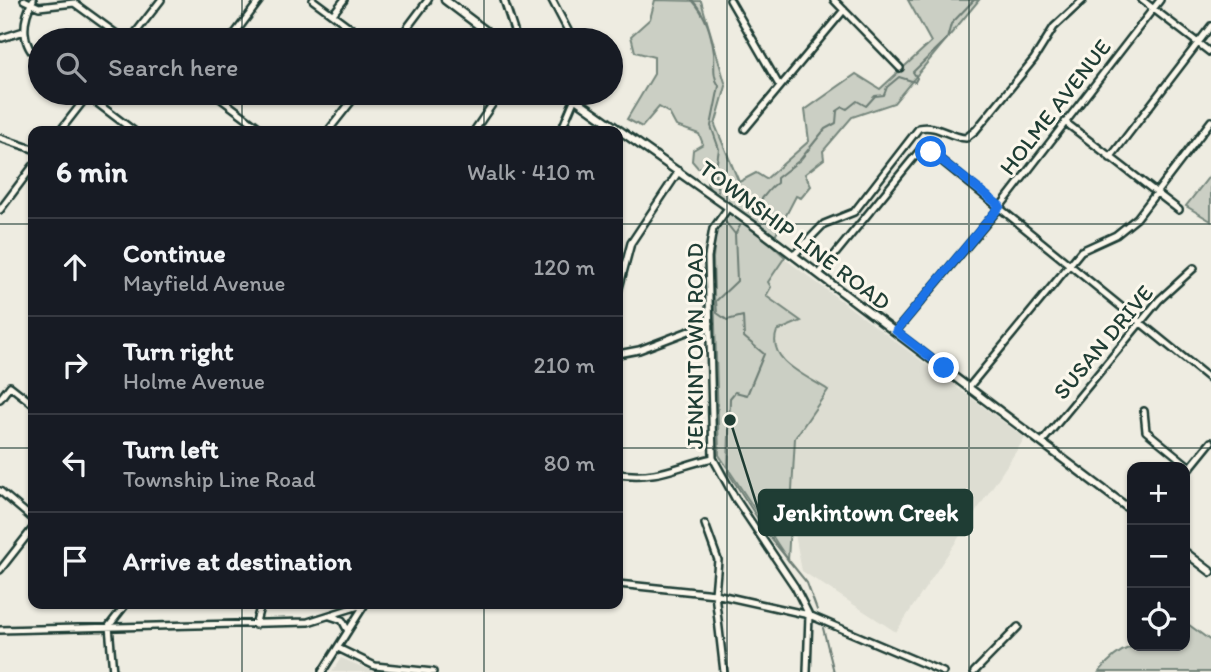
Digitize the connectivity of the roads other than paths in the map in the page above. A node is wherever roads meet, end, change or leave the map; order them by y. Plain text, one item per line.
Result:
1 (24, 0) edge
2 (161, 0) edge
3 (260, 0) edge
4 (313, 0) edge
5 (344, 0) edge
6 (428, 0) edge
7 (446, 0) edge
8 (504, 0) edge
9 (552, 0) edge
10 (730, 0) edge
11 (834, 0) edge
12 (1083, 0) edge
13 (1142, 0) edge
14 (1160, 0) edge
15 (32, 2) edge
16 (1153, 8) junction
17 (844, 10) junction
18 (333, 14) junction
19 (1211, 26) edge
20 (108, 28) edge
21 (140, 28) edge
22 (238, 28) edge
23 (351, 28) edge
24 (407, 28) edge
25 (482, 28) edge
26 (513, 28) edge
27 (567, 28) edge
28 (24, 31) junction
29 (2, 38) dead end
30 (1198, 42) junction
31 (28, 44) edge
32 (1211, 53) edge
33 (900, 68) dead end
34 (779, 85) junction
35 (79, 105) edge
36 (101, 105) edge
37 (229, 105) edge
38 (349, 105) edge
39 (491, 105) edge
40 (572, 105) edge
41 (585, 105) edge
42 (1211, 121) edge
43 (1065, 122) junction
44 (64, 126) edge
45 (128, 126) edge
46 (257, 126) edge
47 (332, 126) edge
48 (477, 126) edge
49 (563, 126) edge
50 (615, 126) edge
51 (746, 128) dead end
52 (623, 132) edge
53 (0, 138) edge
54 (28, 147) edge
55 (1110, 158) junction
56 (679, 171) junction
57 (28, 173) edge
58 (1156, 194) junction
59 (1000, 206) junction
60 (728, 208) junction
61 (0, 210) edge
62 (1180, 210) dead end
63 (794, 255) junction
64 (1070, 264) junction
65 (1194, 268) dead end
66 (623, 273) edge
67 (819, 274) junction
68 (1141, 322) junction
69 (710, 323) junction
70 (896, 331) junction
71 (623, 353) edge
72 (1211, 380) edge
73 (969, 387) junction
74 (0, 399) edge
75 (28, 400) edge
76 (1144, 411) dead end
77 (1042, 442) junction
78 (1211, 442) edge
79 (713, 458) junction
80 (1191, 467) joint
81 (623, 474) edge
82 (0, 491) edge
83 (1127, 506) edge
84 (28, 515) edge
85 (705, 524) dead end
86 (28, 534) edge
87 (1190, 556) edge
88 (0, 570) edge
89 (1211, 572) edge
90 (623, 585) edge
91 (715, 594) junction
92 (122, 609) edge
93 (260, 609) edge
94 (350, 609) edge
95 (362, 609) edge
96 (809, 615) junction
97 (328, 616) junction
98 (256, 625) junction
99 (109, 626) junction
100 (1018, 627) dead end
101 (0, 630) edge
102 (348, 631) junction
103 (338, 648) junction
104 (113, 672) edge
105 (322, 672) edge
106 (433, 672) edge
107 (724, 672) edge
108 (807, 672) edge
109 (943, 672) edge
110 (974, 672) edge

1 - 15 street
2 - 21 street
3 - 22 street
4 - 18 street
5 - 18 street
6 - 24 street
7 - 25 main road
8 - 26 street
9 - 27 street
10 - 34 street
11 - 17 street
12 - 63 street
13 - 16 street
14 - 16 street, HOLME AVENUE
15 - 20 street
15 - 28 street
16 - 30 street
16 - 43 street, HOLME AVENUE
17 - 33 street
17 - 34 street
18 - 23 street
19 - 30 street
28 - 29 street
28 - 31 street
30 - 32 street
30 - 55 street
34 - 51 street
35 - 44 street
36 - 45 street
37 - 46 street
38 - 47 street
39 - 48 street
40 - 49 street
41 - 50 main road, TOWNSHIP LINE ROAD
42 - 58 street
43 - 55 street
43 - 59 street, HOLME AVENUE
52 - 56 main road, TOWNSHIP LINE ROAD
53 - 54 street
55 - 58 street
56 - 60 main road, TOWNSHIP LINE ROAD
56 - 66 street
57 - 61 street
58 - 62 street
58 - 64 street
59 - 64 street
59 - 67 street
59 - 70 street, HOLME AVENUE
60 - 63 main road, TOWNSHIP LINE ROAD
60 - 69 street, JENKINTOWN ROAD
63 - 67 main road, TOWNSHIP LINE ROAD
64 - 68 street
64 - 73 street
65 - 68 street, SUSAN DRIVE
67 - 70 main road, TOWNSHIP LINE ROAD
68 - 72 street
68 - 77 street, SUSAN DRIVE
69 - 71 street
69 - 79 street, JENKINTOWN ROAD
70 - 73 main road, TOWNSHIP LINE ROAD
73 - 77 main road, TOWNSHIP LINE ROAD
74 - 75 street
76 - 80 street
77 - 83 main road, TOWNSHIP LINE ROAD
78 - 80 street
79 - 81 street
79 - 96 street, JENKINTOWN ROAD
82 - 84 street
85 - 91 street
86 - 88 street
87 - 89 main road
90 - 91 street
91 - 96 street
91 - 107 street
92 - 99 street
93 - 98 street
94 - 97 street
95 - 102 street
96 - 108 street, JENKINTOWN ROAD
96 - 109 street
97 - 98 street
97 - 102 street
98 - 99 street
99 - 101 street
99 - 104 street
100 - 110 street
102 - 103 street
103 - 105 street
103 - 106 street

